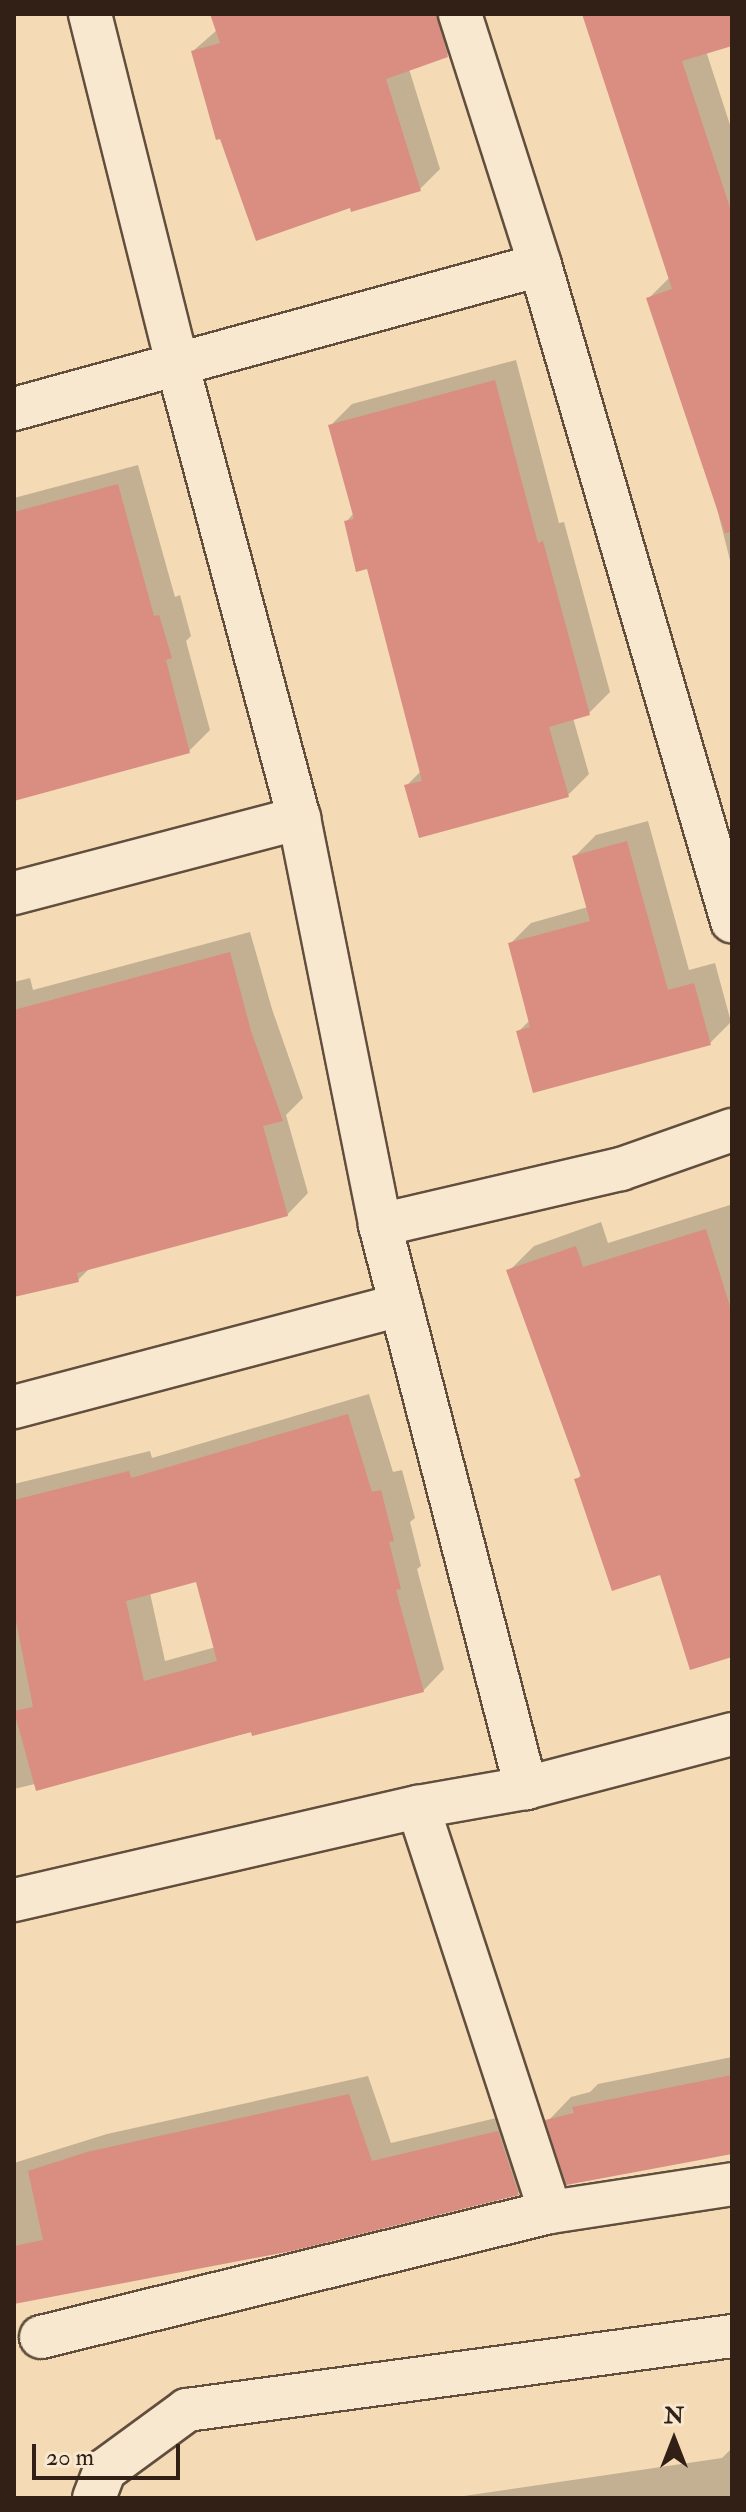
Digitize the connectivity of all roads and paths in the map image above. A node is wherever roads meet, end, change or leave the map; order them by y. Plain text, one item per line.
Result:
1 (90, 14) edge
2 (460, 14) edge
3 (540, 265) junction
4 (177, 363) junction
5 (14, 409) edge
6 (299, 818) junction
7 (14, 893) edge
8 (732, 921) edge
9 (732, 1130) edge
10 (380, 1225) junction
11 (401, 1305) junction
12 (14, 1407) edge
13 (732, 1734) edge
14 (526, 1788) junction
15 (418, 1807) junction
16 (14, 1900) edge
17 (732, 2184) edge
18 (550, 2212) junction
19 (732, 2336) edge
20 (41, 2337) dead end
21 (94, 2498) edge

1 - 4 street
2 - 3 street
3 - 4 street
3 - 8 street
4 - 5 street
4 - 6 street
6 - 7 street
6 - 10 street
9 - 10 street
10 - 11 street
11 - 12 street
11 - 14 street
13 - 14 street
14 - 15 street
15 - 16 street
15 - 18 street
17 - 18 street
18 - 20 street
19 - 21 street

